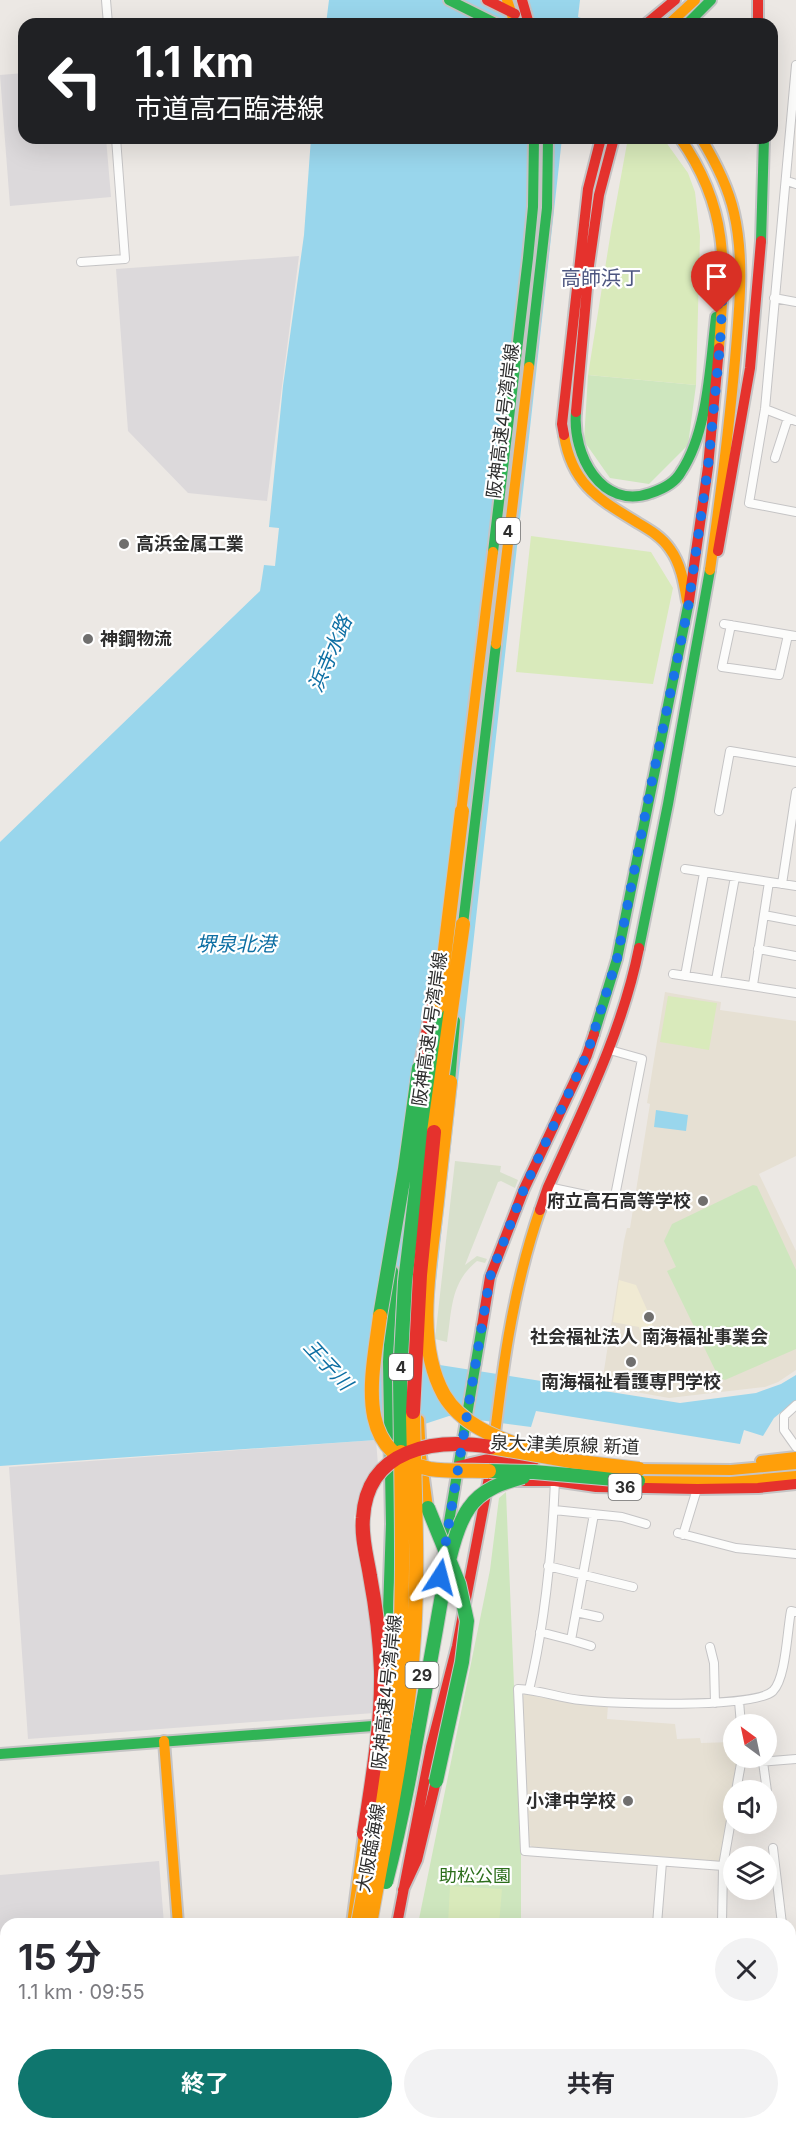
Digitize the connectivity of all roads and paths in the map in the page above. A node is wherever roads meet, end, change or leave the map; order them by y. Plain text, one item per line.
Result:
1 (106, 0) edge
2 (449, 0) edge
3 (487, 0) edge
4 (507, 0) edge
5 (522, 0) edge
6 (675, 0) edge
7 (695, 0) edge
8 (711, 0) edge
9 (758, 0) edge
10 (108, 18) edge
11 (485, 18) edge
12 (513, 18) edge
13 (522, 18) edge
14 (527, 18) edge
15 (653, 18) edge
16 (676, 18) edge
17 (693, 18) edge
18 (758, 18) edge
19 (796, 65) edge
20 (793, 143) edge
21 (116, 144) edge
22 (534, 144) edge
23 (548, 144) edge
24 (599, 144) edge
25 (612, 144) edge
26 (684, 144) edge
27 (705, 144) edge
28 (764, 144) edge
29 (787, 181) junction
30 (796, 184) edge
31 (81, 262) dead end
32 (724, 267) junction
33 (774, 298) junction
34 (796, 302) edge
35 (765, 410) junction
36 (792, 419) edge
37 (775, 458) dead end
38 (796, 512) edge
39 (688, 608) junction
40 (792, 635) edge
41 (699, 636) junction
42 (796, 762) edge
43 (796, 792) edge
44 (462, 811) junction
45 (719, 811) dead end
46 (685, 869) dead end
47 (704, 873) junction
48 (735, 877) junction
49 (769, 882) junction
50 (782, 884) junction
51 (796, 886) edge
52 (764, 915) junction
53 (796, 921) edge
54 (463, 924) junction
55 (758, 949) junction
56 (796, 956) edge
57 (673, 974) dead end
58 (685, 976) junction
59 (716, 980) junction
60 (753, 985) junction
61 (796, 993) edge
62 (610, 1050) junction
63 (405, 1169) junction
64 (548, 1187) junction
65 (416, 1328) junction
66 (796, 1405) edge
67 (796, 1447) edge
68 (796, 1456) edge
69 (492, 1458) junction
70 (796, 1464) edge
71 (458, 1466) junction
72 (638, 1475) junction
73 (796, 1476) edge
74 (489, 1481) junction
75 (555, 1482) junction
76 (796, 1484) edge
77 (698, 1489) junction
78 (554, 1510) junction
79 (594, 1514) junction
80 (646, 1524) dead end
81 (796, 1554) edge
82 (548, 1566) junction
83 (583, 1575) junction
84 (633, 1587) dead end
85 (576, 1612) junction
86 (796, 1612) edge
87 (599, 1617) dead end
88 (540, 1632) junction
89 (571, 1640) junction
90 (591, 1646) dead end
91 (710, 1647) dead end
92 (529, 1690) junction
93 (739, 1701) junction
94 (715, 1703) junction
95 (740, 1714) edge
96 (413, 1724) junction
97 (383, 1725) junction
98 (164, 1741) junction
99 (0, 1754) edge
100 (796, 1759) edge
101 (777, 1761) edge
102 (662, 1862) junction
103 (723, 1863) joint
104 (777, 1882) edge
105 (403, 1890) junction
106 (178, 1918) edge
107 (353, 1918) edge
108 (360, 1918) edge
109 (361, 1918) edge
110 (371, 1918) edge
111 (376, 1918) edge
112 (377, 1918) edge
113 (398, 1918) edge
114 (657, 1918) edge
115 (722, 1918) edge
116 (781, 1918) edge

1 - 10 street
2 - 11 main road
3 - 13 main road
4 - 12 main road
5 - 14 main road
6 - 15 main road
7 - 16 main road
8 - 17 main road
9 - 18 main road
19 - 20 street
20 - 29 street
21 - 31 street
22 - 44 main road, 阪神高速4号湾岸線 / 4
23 - 54 main road, 阪神高速4号湾岸線 / 4
24 - 39 main road
25 - 32 main road
26 - 32 main road, 大阪臨海線 / 29
27 - 41 main road, 29
28 - 41 main road
29 - 30 street
29 - 33 street
32 - 39 main road, 大阪臨海線 / 29
33 - 34 street
33 - 35 street
35 - 36 street
35 - 38 street
36 - 37 street
39 - 71 main road, 大阪臨海線 / 29
40 - 40 street
41 - 62 main road, 29
42 - 45 street
43 - 50 street
44 - 63 main road, bridge
44 - 108 main road, 阪神高速4号湾岸線 / 4, bridge
46 - 47 street
47 - 48 street
47 - 58 street
48 - 49 street
48 - 59 street
49 - 50 street
49 - 52 street
50 - 51 street
52 - 53 street
52 - 55 street
54 - 65 main road, 阪神高速4号湾岸線 / 4, bridge
54 - 72 main road, bridge
55 - 56 street
55 - 60 street
57 - 58 street
58 - 59 street
59 - 60 street
60 - 61 street
62 - 64 main road, 29
62 - 64 street
63 - 72 main road, bridge
63 - 97 main road, bridge
64 - 69 main road, 29
65 - 105 main road, bridge
65 - 110 main road, 阪神高速4号湾岸線 / 4, bridge
66 - 67 street
68 - 69 main road, 泉大津美原線 新道 / 36
69 - 71 main road, 泉大津美原線 新道 / 36
69 - 74 main road, 29
70 - 72 main road
71 - 74 main road, 泉大津美原線 新道 / 36
71 - 96 main road, 大阪臨海線 / 29
72 - 73 main road
72 - 107 main road, bridge
72 - 112 main road, bridge
74 - 75 main road, 泉大津美原線 新道 / 36
74 - 105 main road, 29
75 - 77 main road, 泉大津美原線 新道 / 36
75 - 78 street
76 - 77 main road, 泉大津美原線 新道 / 36
77 - 81 street
78 - 79 street
78 - 82 street
79 - 80 street
79 - 83 street
82 - 83 street
82 - 88 street
83 - 84 street
83 - 85 street
85 - 87 street
85 - 89 street
86 - 93 street
88 - 89 street
88 - 92 street
89 - 90 street
91 - 94 street
92 - 94 street
92 - 102 street
93 - 94 street
93 - 95 street
96 - 97 main road
96 - 111 main road, 大阪臨海線 / 29
97 - 98 main road
97 - 109 main road
98 - 99 main road
98 - 106 main road
100 - 101 street
102 - 103 street
102 - 114 street
103 - 115 street
104 - 116 street
105 - 113 main road, 29

